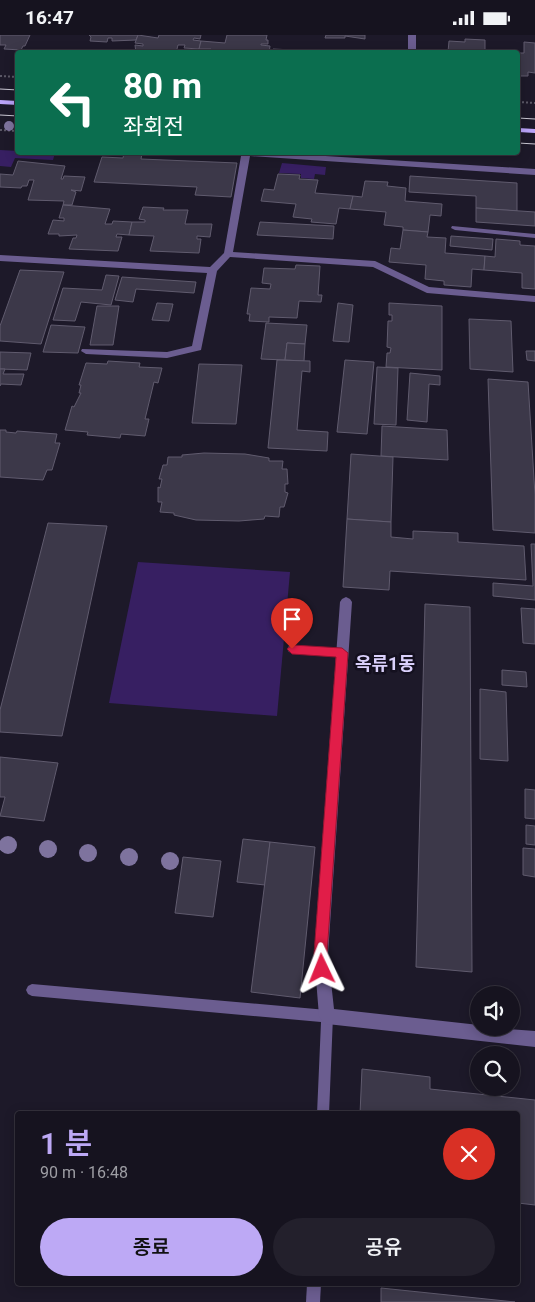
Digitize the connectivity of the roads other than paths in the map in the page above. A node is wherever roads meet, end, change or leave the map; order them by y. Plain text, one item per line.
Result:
1 (412, 35) edge
2 (412, 50) edge
3 (0, 102) edge
4 (15, 103) edge
5 (520, 130) edge
6 (535, 131) edge
7 (246, 155) edge
8 (288, 155) edge
9 (535, 172) edge
10 (455, 228) dead end
11 (535, 235) edge
12 (228, 254) junction
13 (0, 258) edge
14 (212, 270) junction
15 (535, 299) edge
16 (86, 351) dead end
17 (346, 602) dead end
18 (292, 649) dead end
19 (342, 653) junction
20 (32, 990) dead end
21 (327, 1016) junction
22 (535, 1039) edge
23 (322, 1111) edge
24 (314, 1286) edge
25 (313, 1302) edge

1 - 2 street
3 - 4 main road
5 - 6 main road
7 - 12 street
8 - 9 street
10 - 11 lane
12 - 14 street
12 - 15 street
13 - 14 street
14 - 16 street
17 - 19 street
18 - 19 lane
19 - 21 street
20 - 21 lane
21 - 22 street
21 - 23 lane
24 - 25 lane

